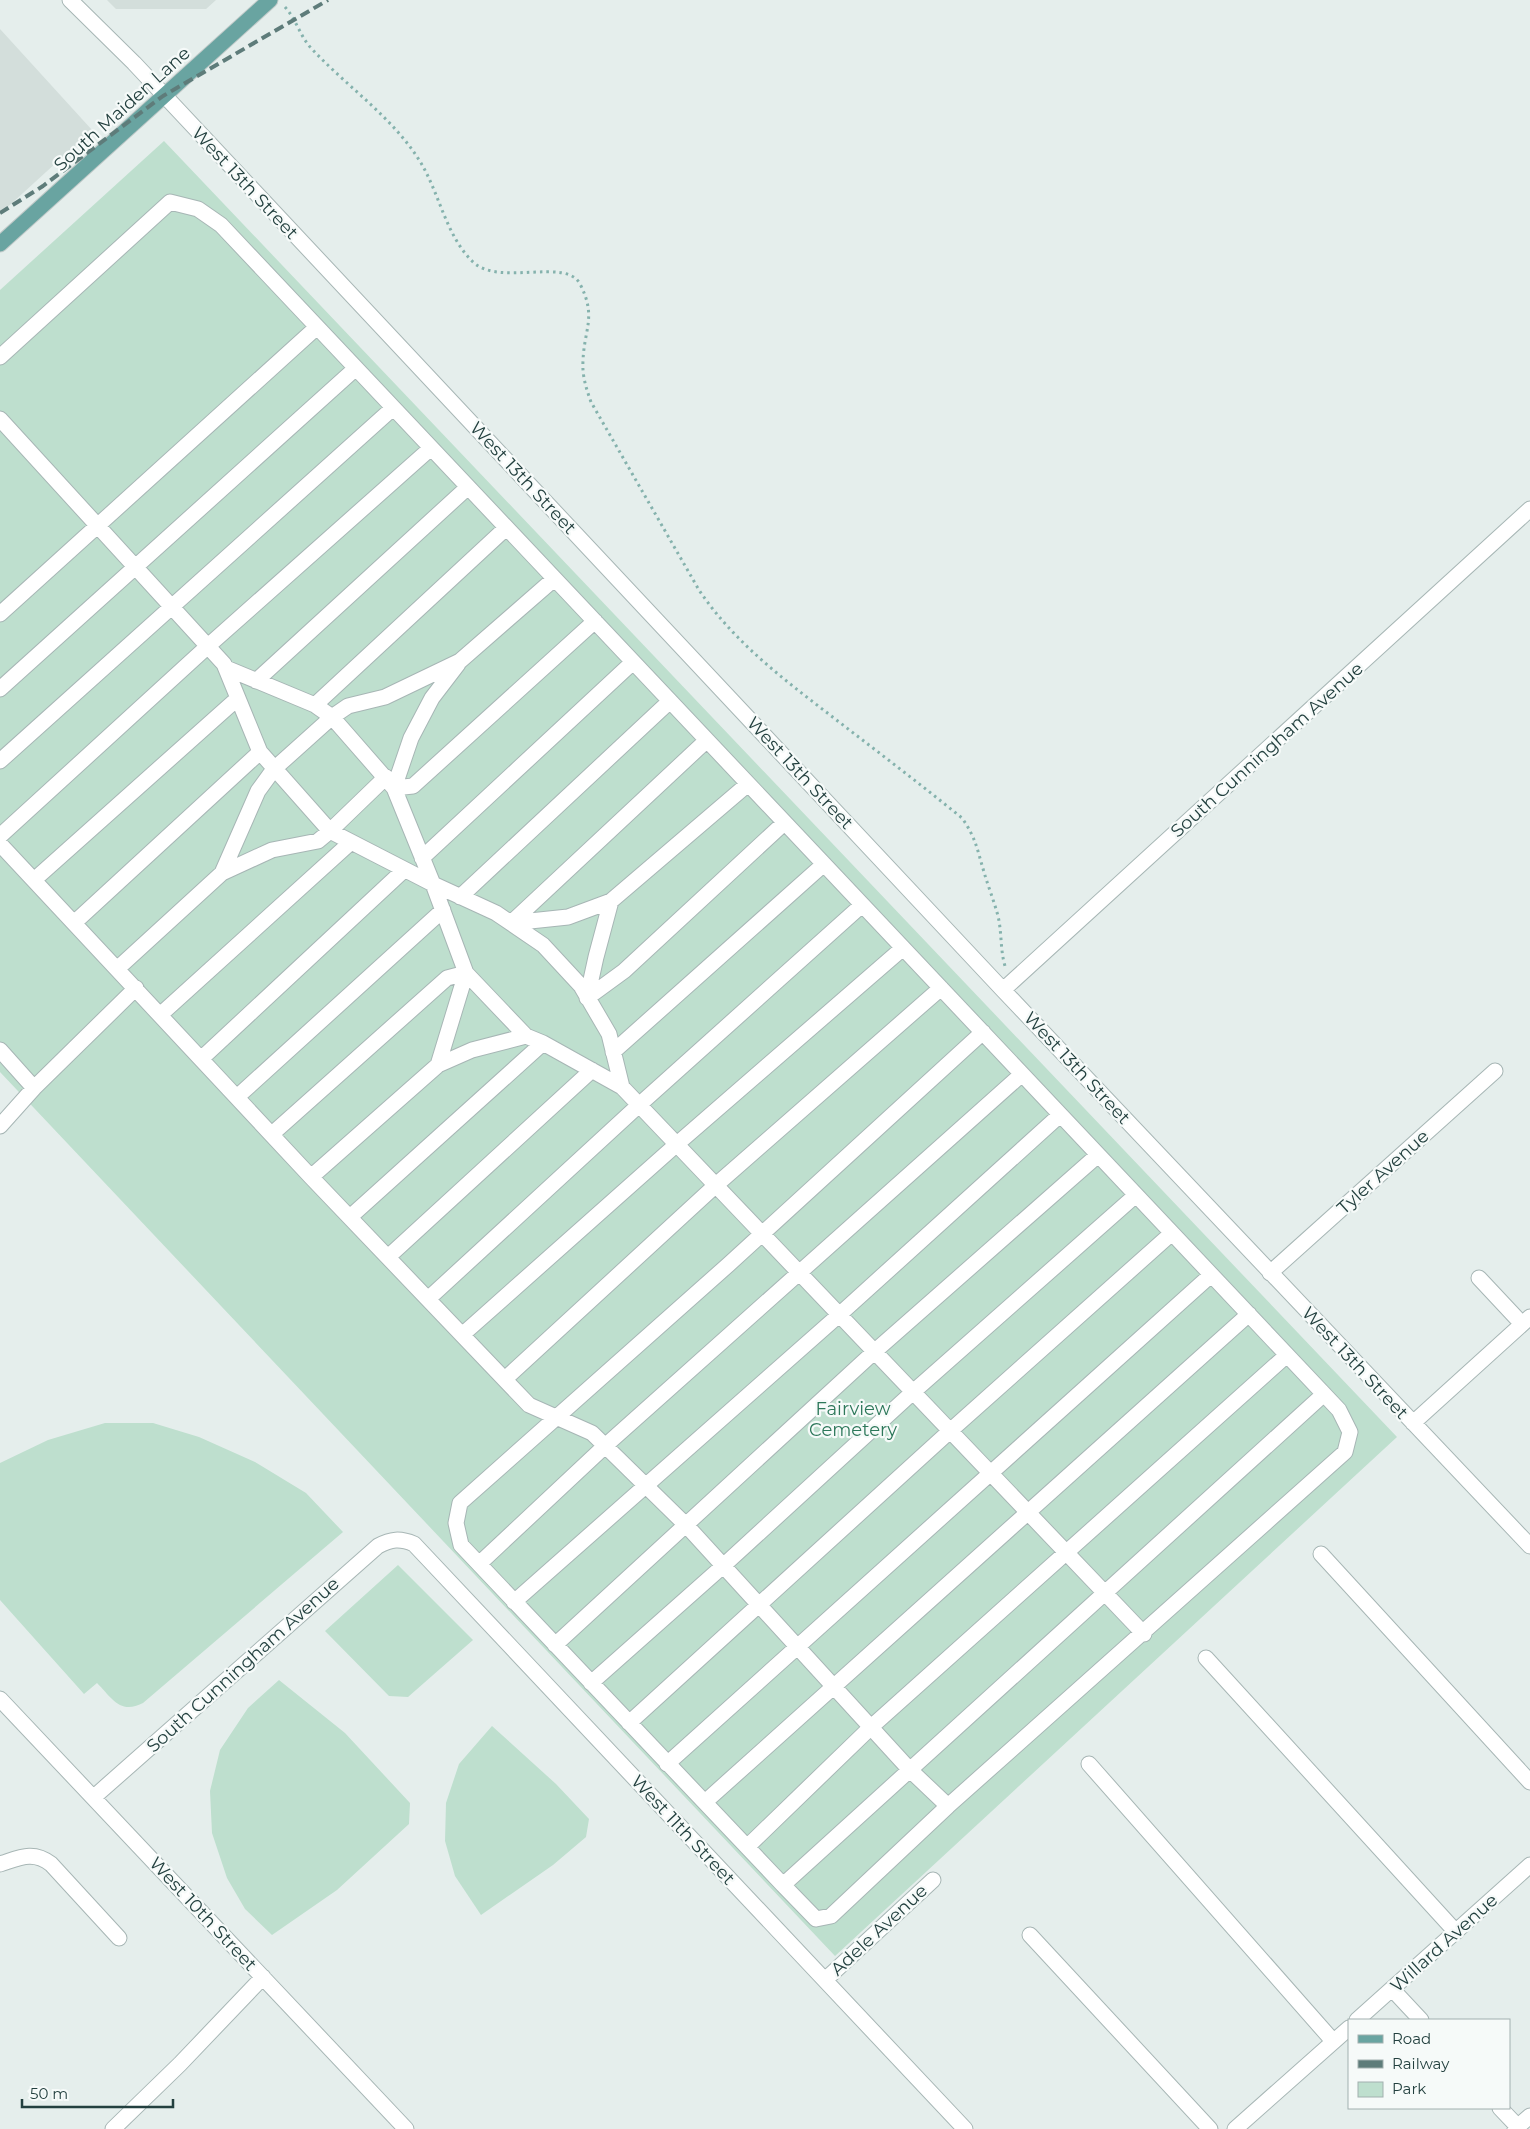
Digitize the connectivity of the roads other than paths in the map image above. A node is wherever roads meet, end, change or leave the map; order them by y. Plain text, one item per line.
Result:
1 (70, 0) edge
2 (276, 3) edge
3 (163, 96) junction
4 (0, 244) edge
5 (317, 327) junction
6 (0, 357) edge
7 (356, 368) junction
8 (393, 408) junction
9 (0, 420) edge
10 (431, 448) junction
11 (468, 487) junction
12 (1530, 509) edge
13 (98, 526) junction
14 (506, 528) junction
15 (136, 568) junction
16 (554, 579) junction
17 (172, 607) junction
18 (0, 614) edge
19 (595, 621) junction
20 (208, 646) junction
21 (460, 661) junction
22 (634, 662) junction
23 (226, 668) junction
24 (256, 681) junction
25 (0, 690) edge
26 (238, 698) junction
27 (670, 702) junction
28 (315, 705) junction
29 (332, 717) junction
30 (707, 740) junction
31 (260, 752) junction
32 (0, 761) edge
33 (274, 769) junction
34 (390, 783) junction
35 (748, 784) junction
36 (784, 822) junction
37 (330, 831) junction
38 (0, 836) edge
39 (350, 843) junction
40 (2, 851) edge
41 (422, 858) junction
42 (824, 864) junction
43 (404, 870) junction
44 (222, 873) junction
45 (34, 880) junction
46 (432, 884) junction
47 (460, 897) junction
48 (611, 902) junction
49 (862, 905) junction
50 (442, 910) junction
51 (74, 923) junction
52 (511, 923) junction
53 (904, 948) junction
54 (117, 969) junction
55 (466, 973) junction
56 (1007, 987) junction
57 (136, 988) junction
58 (941, 988) junction
59 (587, 998) junction
60 (160, 1015) junction
61 (983, 1032) junction
62 (526, 1036) junction
63 (543, 1043) junction
64 (0, 1050) edge
65 (613, 1052) junction
66 (201, 1059) junction
67 (438, 1065) junction
68 (592, 1070) junction
69 (1495, 1071) dead end
70 (1022, 1074) junction
71 (622, 1087) junction
72 (34, 1088) junction
73 (237, 1097) junction
74 (639, 1105) junction
75 (1060, 1115) junction
76 (0, 1126) edge
77 (272, 1134) junction
78 (676, 1144) junction
79 (1098, 1155) junction
80 (311, 1177) junction
81 (716, 1185) junction
82 (1136, 1195) junction
83 (350, 1217) junction
84 (1172, 1233) junction
85 (762, 1234) junction
86 (388, 1257) junction
87 (799, 1273) junction
88 (1270, 1273) junction
89 (1211, 1275) junction
90 (1480, 1278) dead end
91 (428, 1299) junction
92 (1248, 1314) junction
93 (839, 1315) junction
94 (1526, 1321) edge
95 (462, 1334) junction
96 (874, 1352) junction
97 (1287, 1355) junction
98 (505, 1379) junction
99 (913, 1392) junction
100 (1324, 1394) junction
101 (559, 1417) junction
102 (1413, 1423) junction
103 (950, 1431) junction
104 (605, 1446) junction
105 (990, 1473) junction
106 (646, 1485) junction
107 (1028, 1513) junction
108 (686, 1525) junction
109 (396, 1539) joint
110 (1530, 1546) edge
111 (1067, 1553) junction
112 (1321, 1554) dead end
113 (479, 1564) junction
114 (723, 1566) junction
115 (1104, 1593) junction
116 (514, 1602) junction
117 (759, 1604) junction
118 (1144, 1634) junction
119 (555, 1645) junction
120 (799, 1646) junction
121 (1206, 1658) dead end
122 (592, 1683) junction
123 (834, 1686) junction
124 (0, 1699) edge
125 (629, 1723) junction
126 (870, 1728) junction
127 (667, 1764) junction
128 (1089, 1764) dead end
129 (910, 1770) junction
130 (1530, 1782) edge
131 (94, 1797) junction
132 (705, 1802) junction
133 (948, 1806) junction
134 (747, 1847) junction
135 (0, 1864) edge
136 (1530, 1865) edge
137 (933, 1880) dead end
138 (783, 1885) junction
139 (1456, 1932) junction
140 (1030, 1935) dead end
141 (119, 1938) dead end
142 (263, 1977) junction
143 (824, 1980) junction
144 (1392, 1989) junction
145 (1358, 2019) edge
146 (1420, 2019) edge
147 (1348, 2029) edge
148 (1333, 2042) junction
149 (1501, 2109) edge
150 (1530, 2116) edge
151 (1518, 2128) edge
152 (113, 2129) edge
153 (406, 2129) edge
154 (965, 2129) edge
155 (1210, 2129) edge
156 (1235, 2129) edge

1 - 3 street, West 13th Street
2 - 3 main road, South Maiden Lane
3 - 4 main road, South Maiden Lane
3 - 56 street, West 13th Street
5 - 6 street
5 - 7 street
5 - 13 street
7 - 8 street
7 - 15 street
8 - 10 street
8 - 17 street
9 - 13 street
10 - 11 street
10 - 20 street
11 - 14 street
11 - 24 street
12 - 56 street, South Cunningham Avenue
13 - 15 street
13 - 18 street
14 - 16 street
14 - 28 street
15 - 17 street
15 - 25 street
16 - 19 street
16 - 21 street
17 - 20 street
17 - 32 street
19 - 22 street
19 - 34 street
20 - 23 street
20 - 38 street
21 - 29 street
21 - 34 street
22 - 27 street
22 - 41 street
23 - 24 street
23 - 26 street
24 - 28 street
26 - 31 street
26 - 45 street
27 - 30 street
27 - 47 street
28 - 29 street
29 - 33 street
29 - 34 street
30 - 35 street
30 - 52 street
31 - 33 street
31 - 51 street
33 - 37 street
33 - 44 street
34 - 37 street
34 - 41 street
35 - 36 street
35 - 48 street
36 - 42 street
36 - 59 street
37 - 39 street
37 - 44 street
39 - 43 street
39 - 60 street
40 - 45 street
41 - 46 street
42 - 49 street
42 - 65 street
43 - 46 street
43 - 66 street
44 - 54 street
45 - 51 street
46 - 47 street
46 - 50 street
47 - 52 street
48 - 52 street
48 - 59 street
49 - 53 street
49 - 74 street
50 - 55 street
50 - 73 street
51 - 54 street
52 - 59 street
53 - 58 street
53 - 78 street
54 - 57 street
55 - 62 street
55 - 67 street
55 - 77 street
56 - 88 street, West 13th Street
57 - 60 street
57 - 72 street
58 - 61 street
58 - 81 street
59 - 65 street
60 - 66 street
61 - 70 street
61 - 85 street
62 - 63 street
62 - 67 street
63 - 68 street
63 - 83 street
64 - 72 street
65 - 71 street
66 - 73 street
67 - 80 street
68 - 71 street
68 - 86 street
69 - 88 street, Tyler Avenue
70 - 75 street
70 - 87 street
71 - 74 street
72 - 76 street
73 - 77 street
74 - 78 street
74 - 91 street
75 - 79 street
75 - 93 street
77 - 80 street
78 - 81 street
78 - 95 street
79 - 82 street
79 - 96 street
80 - 83 street
81 - 85 street
81 - 98 street
82 - 84 street
82 - 99 street
83 - 86 street
84 - 89 street
84 - 103 street
85 - 87 street
85 - 101 street
86 - 91 street
87 - 93 street
87 - 104 street
88 - 102 street, West 13th Street
89 - 92 street
89 - 105 street
90 - 94 street
91 - 95 street
92 - 97 street
92 - 107 street
93 - 96 street
93 - 106 street
94 - 102 street
95 - 98 street
96 - 99 street
96 - 108 street
97 - 100 street
97 - 111 street
98 - 101 street
99 - 103 street
99 - 114 street
100 - 115 street
100 - 118 street
101 - 104 street
101 - 113 street
102 - 110 street, West 13th Street
103 - 105 street
103 - 117 street
104 - 106 street
104 - 113 street
105 - 107 street
105 - 120 street
106 - 108 street
106 - 116 street
107 - 111 street
107 - 123 street
108 - 114 street
108 - 119 street
109 - 131 street, South Cunningham Avenue
109 - 143 street, West 11th Street
111 - 115 street
111 - 126 street
112 - 130 street
113 - 116 street
114 - 117 street
114 - 122 street
115 - 118 street
115 - 129 street
116 - 119 street
117 - 120 street
117 - 125 street
118 - 133 street
119 - 122 street
120 - 123 street
120 - 127 street
121 - 139 street
122 - 125 street
123 - 126 street
123 - 132 street
124 - 131 street, West 10th Street
125 - 127 street
126 - 129 street
126 - 134 street
127 - 132 street
128 - 148 street
129 - 133 street
129 - 138 street
131 - 142 street, West 10th Street
132 - 134 street
133 - 138 street
134 - 138 street
135 - 141 street
136 - 139 street, Willard Avenue
137 - 143 street, Adele Avenue
139 - 144 street, Willard Avenue
140 - 155 street
142 - 152 street
142 - 153 street, West 10th Street
143 - 154 street, West 11th Street
144 - 145 street, Willard Avenue
144 - 146 street
147 - 148 street
148 - 156 street
149 - 151 street
150 - 151 street

